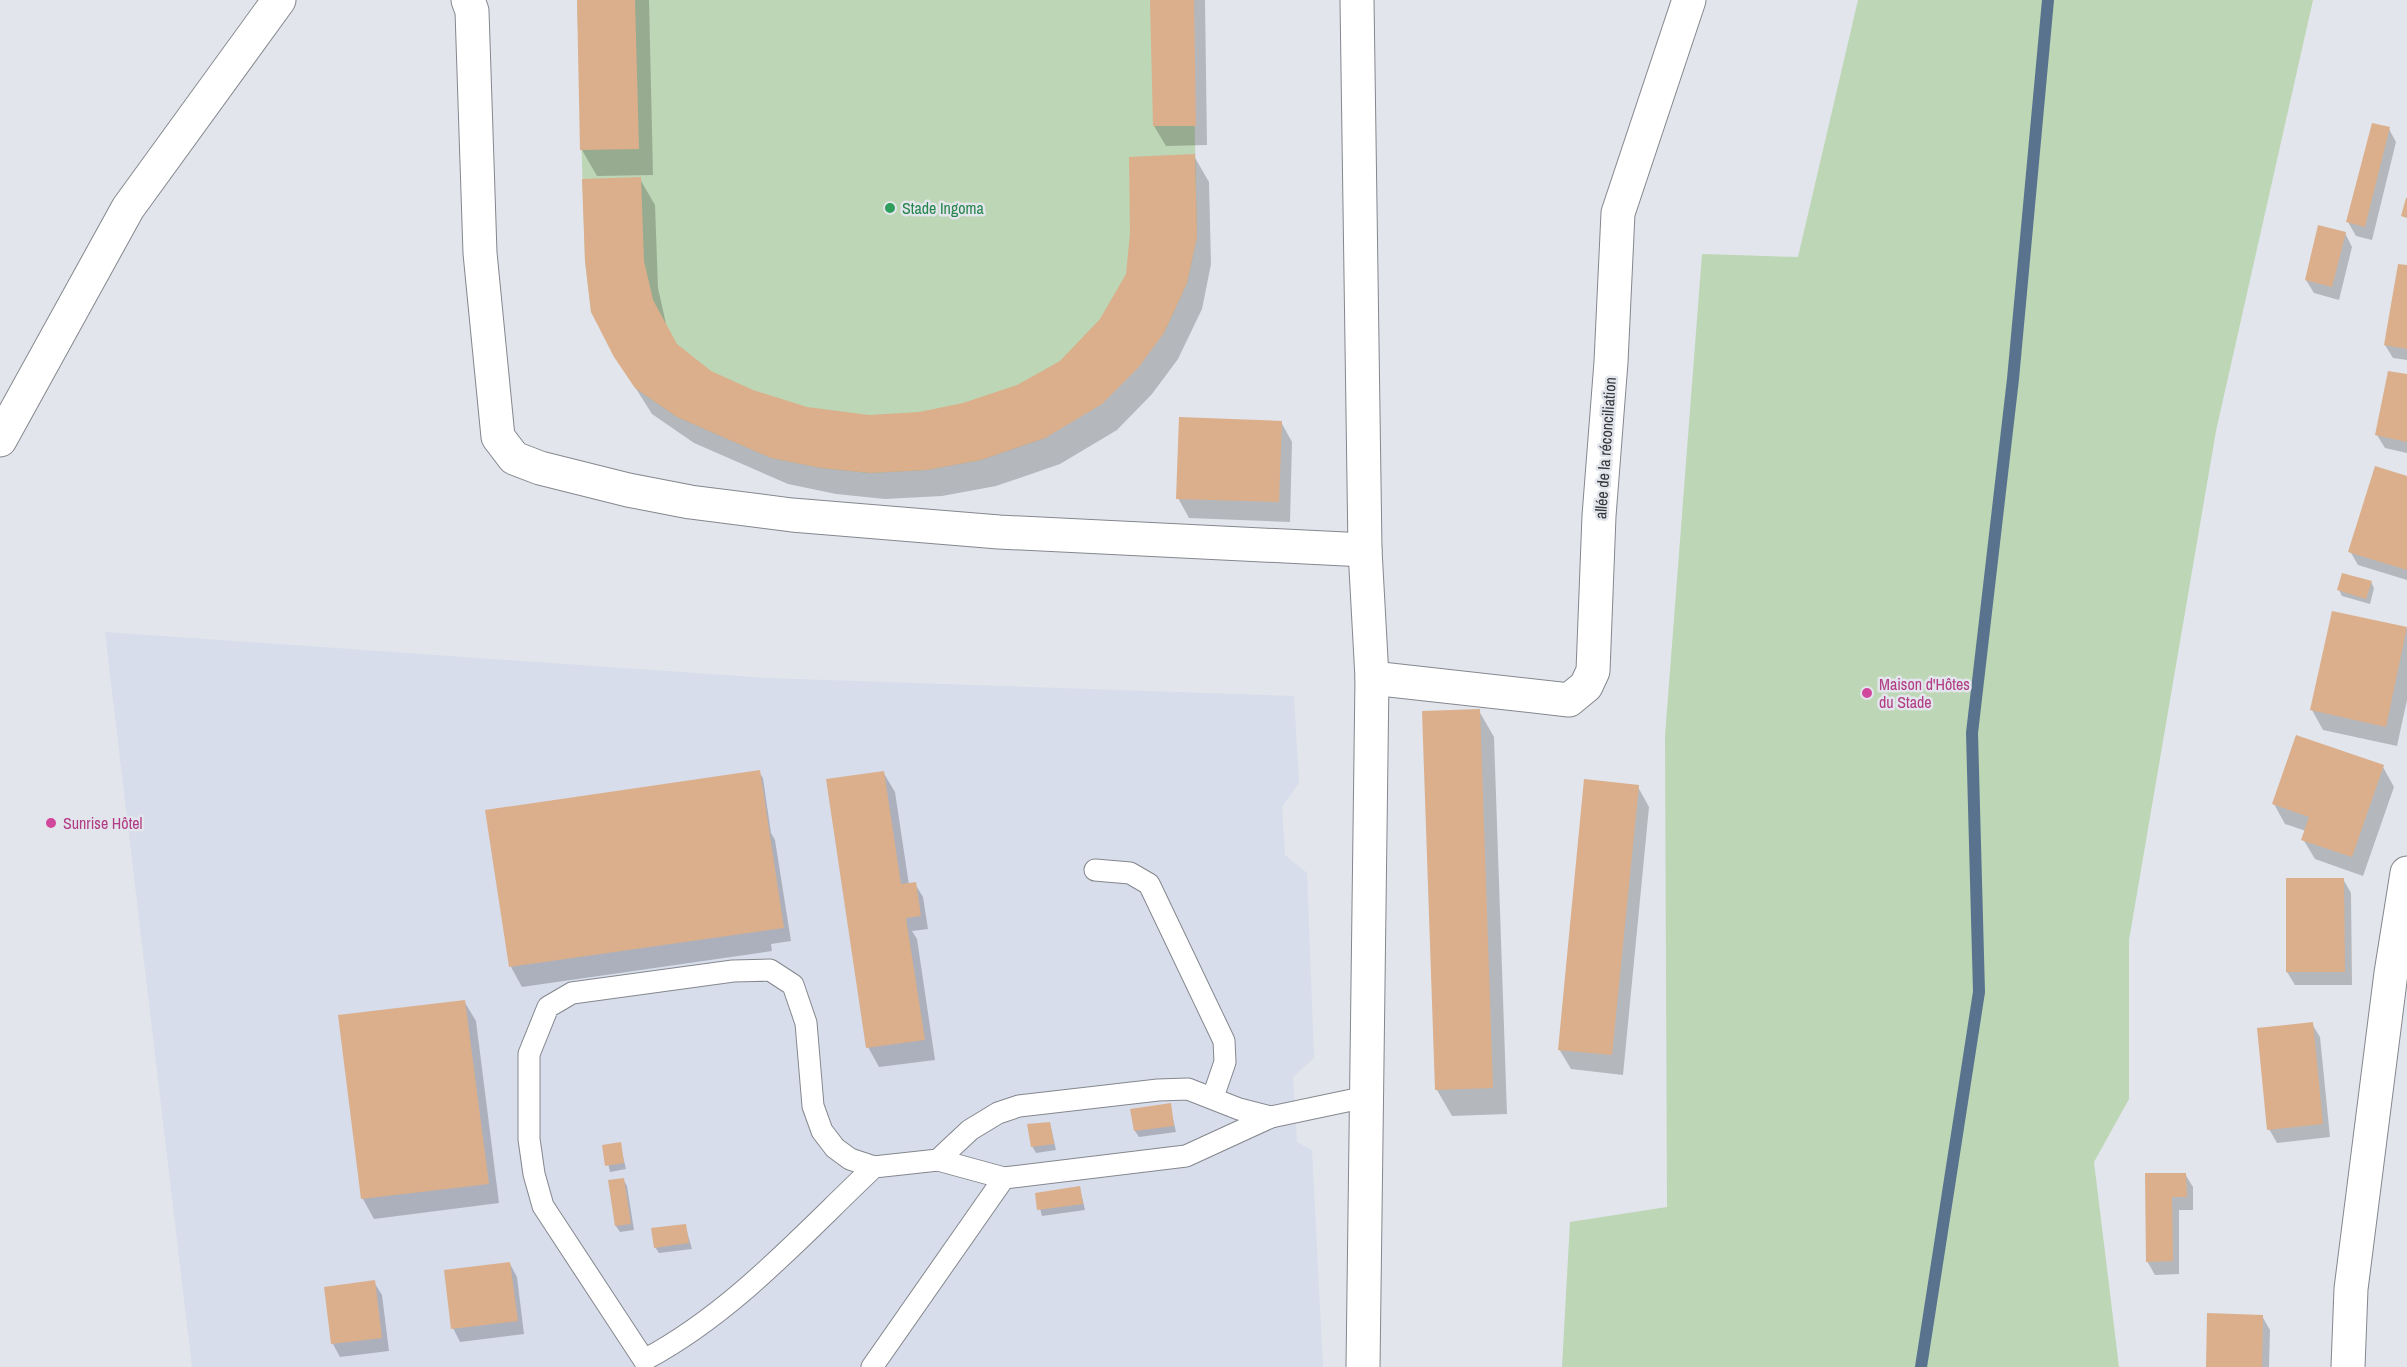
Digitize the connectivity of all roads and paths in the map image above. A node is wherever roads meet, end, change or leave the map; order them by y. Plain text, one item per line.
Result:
1 (279, 0) edge
2 (468, 0) edge
3 (1357, 0) edge
4 (1689, 0) edge
5 (0, 440) edge
6 (1365, 550) junction
7 (1372, 678) junction
8 (1095, 870) dead end
9 (2407, 873) edge
10 (1213, 1097) junction
11 (1366, 1097) junction
12 (1271, 1118) junction
13 (938, 1160) junction
14 (874, 1167) junction
15 (1004, 1178) junction
16 (635, 1364) edge
17 (872, 1367) edge
18 (1363, 1367) edge
19 (2348, 1367) edge

1 - 5 street
2 - 6 street
3 - 6 street
4 - 7 street, allée de la réconciliation
6 - 7 street
7 - 11 street
8 - 10 lane
9 - 19 street
10 - 12 lane
10 - 13 lane
11 - 12 lane
11 - 18 street
12 - 15 lane
13 - 14 lane
13 - 15 lane
14 - 16 lane
14 - 16 lane
15 - 17 lane

